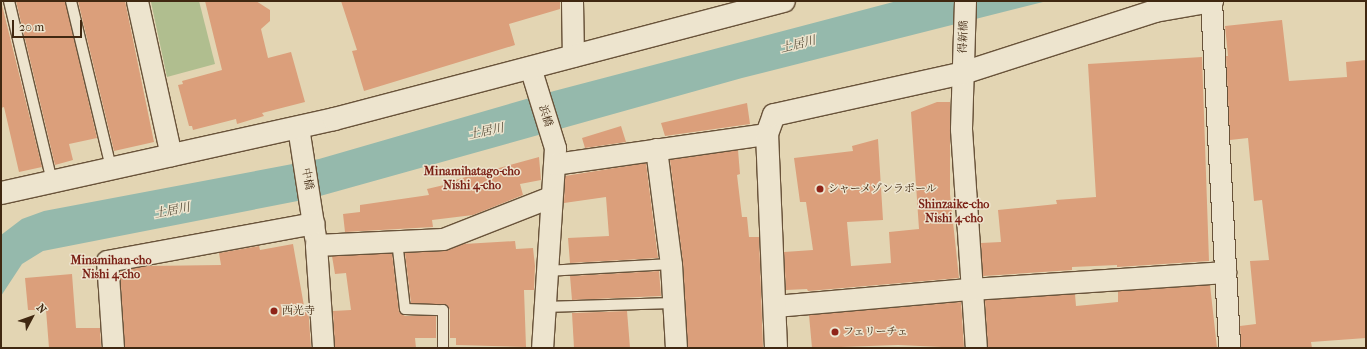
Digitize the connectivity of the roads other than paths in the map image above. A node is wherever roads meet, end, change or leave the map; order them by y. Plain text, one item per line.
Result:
1 (9, 1) edge
2 (71, 1) edge
3 (137, 1) edge
4 (572, 1) edge
5 (784, 1) edge
6 (965, 1) edge
7 (1211, 1) edge
8 (573, 56) junction
9 (963, 73) junction
10 (532, 75) junction
11 (767, 134) junction
12 (299, 137) junction
13 (656, 149) junction
14 (171, 155) junction
15 (555, 156) junction
16 (110, 168) junction
17 (52, 182) junction
18 (1, 193) edge
19 (550, 197) junction
20 (313, 217) junction
21 (397, 241) junction
22 (316, 245) junction
23 (671, 264) junction
24 (546, 271) junction
25 (1225, 272) junction
26 (971, 289) junction
27 (673, 303) junction
28 (775, 306) junction
29 (544, 307) junction
30 (113, 348) edge
31 (323, 348) edge
32 (443, 348) edge
33 (542, 348) edge
34 (676, 348) edge
35 (776, 348) edge
36 (976, 348) edge
37 (1229, 348) edge

1 - 17 lane
2 - 16 lane
3 - 14 street
4 - 8 street
5 - 8 street
6 - 9 street, 得新橋
7 - 9 street
7 - 25 street
8 - 10 street
9 - 11 street
9 - 26 street, 得新橋
10 - 12 street
10 - 15 street, 浜橋
11 - 13 street
11 - 28 street
12 - 14 street
12 - 20 street, 中橋
13 - 15 street
13 - 23 street
14 - 16 street
15 - 19 street
16 - 17 street
17 - 18 street
19 - 21 street
19 - 24 street
20 - 22 street, 中橋
20 - 30 street
21 - 22 street
21 - 32 lane
22 - 31 street, 中橋
23 - 24 lane
23 - 27 street
24 - 29 street
25 - 26 street
25 - 37 street
26 - 28 street
26 - 36 street, 得新橋
27 - 29 lane
27 - 34 street
28 - 35 street
29 - 33 street

